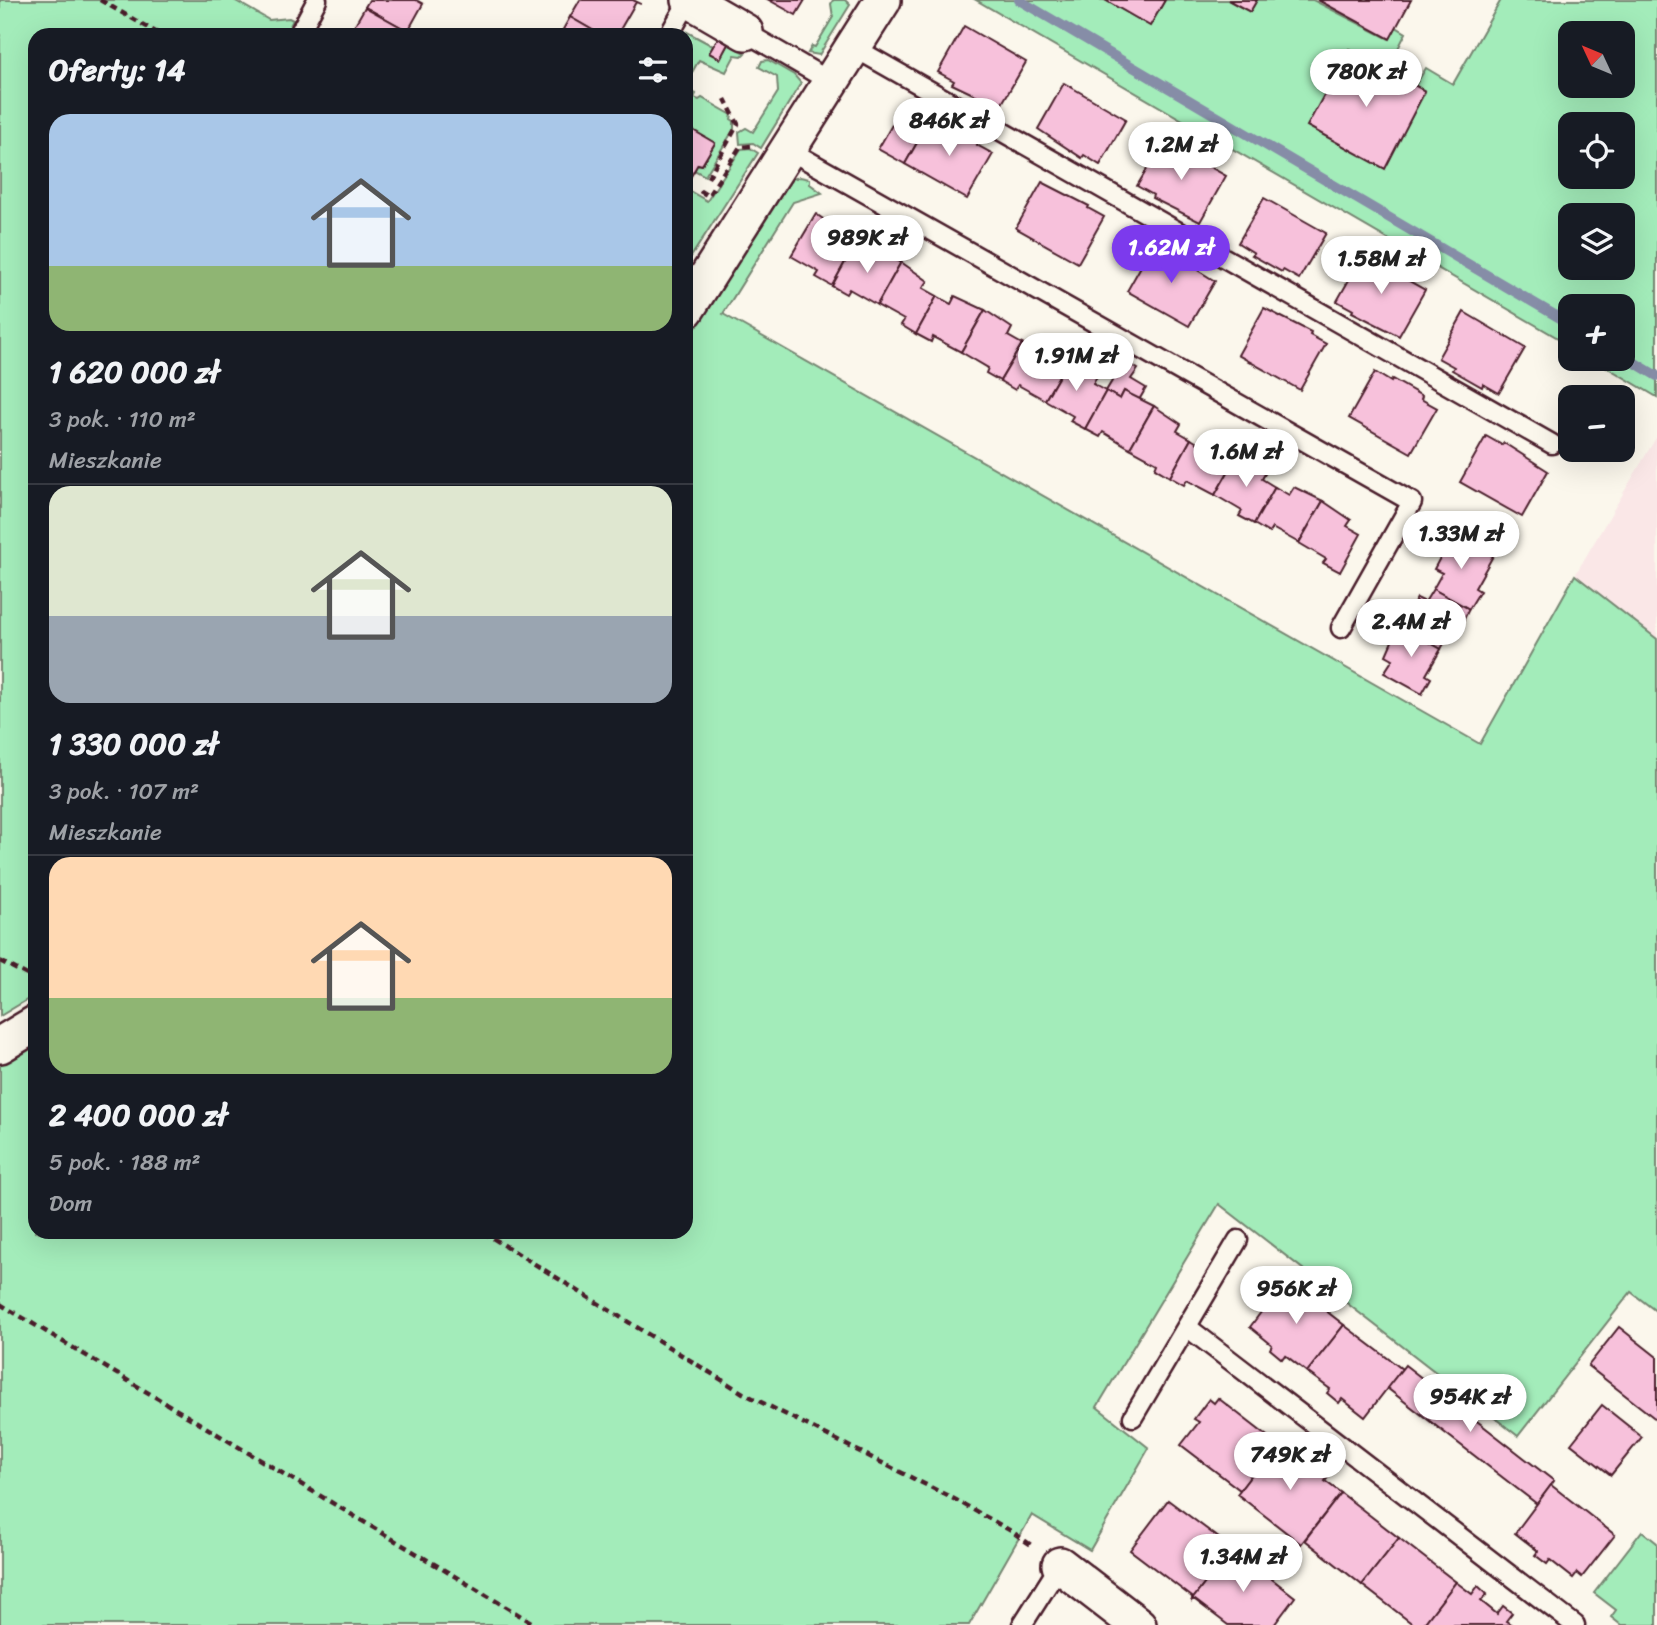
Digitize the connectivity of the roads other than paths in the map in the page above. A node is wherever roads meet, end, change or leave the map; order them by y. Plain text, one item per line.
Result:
1 (317, 0) edge
2 (690, 0) edge
3 (883, 0) edge
4 (302, 28) edge
5 (673, 28) edge
6 (745, 32) joint
7 (853, 47) junction
8 (831, 82) junction
9 (789, 149) junction
10 (693, 299) edge
11 (1552, 444) dead end
12 (1341, 628) dead end
13 (28, 1028) edge
14 (0, 1045) edge
15 (1238, 1240) dead end
16 (1187, 1326) junction
17 (1133, 1417) dead end
18 (1059, 1565) joint
19 (1022, 1625) edge
20 (1138, 1625) edge
21 (1575, 1625) edge

1 - 4 lane
2 - 5 lane
2 - 6 street
3 - 7 street
6 - 8 lane
7 - 8 street
7 - 11 lane
8 - 9 street
9 - 10 street
9 - 12 lane
13 - 14 street
15 - 16 lane
16 - 17 lane
16 - 21 lane
18 - 19 lane
18 - 20 street

